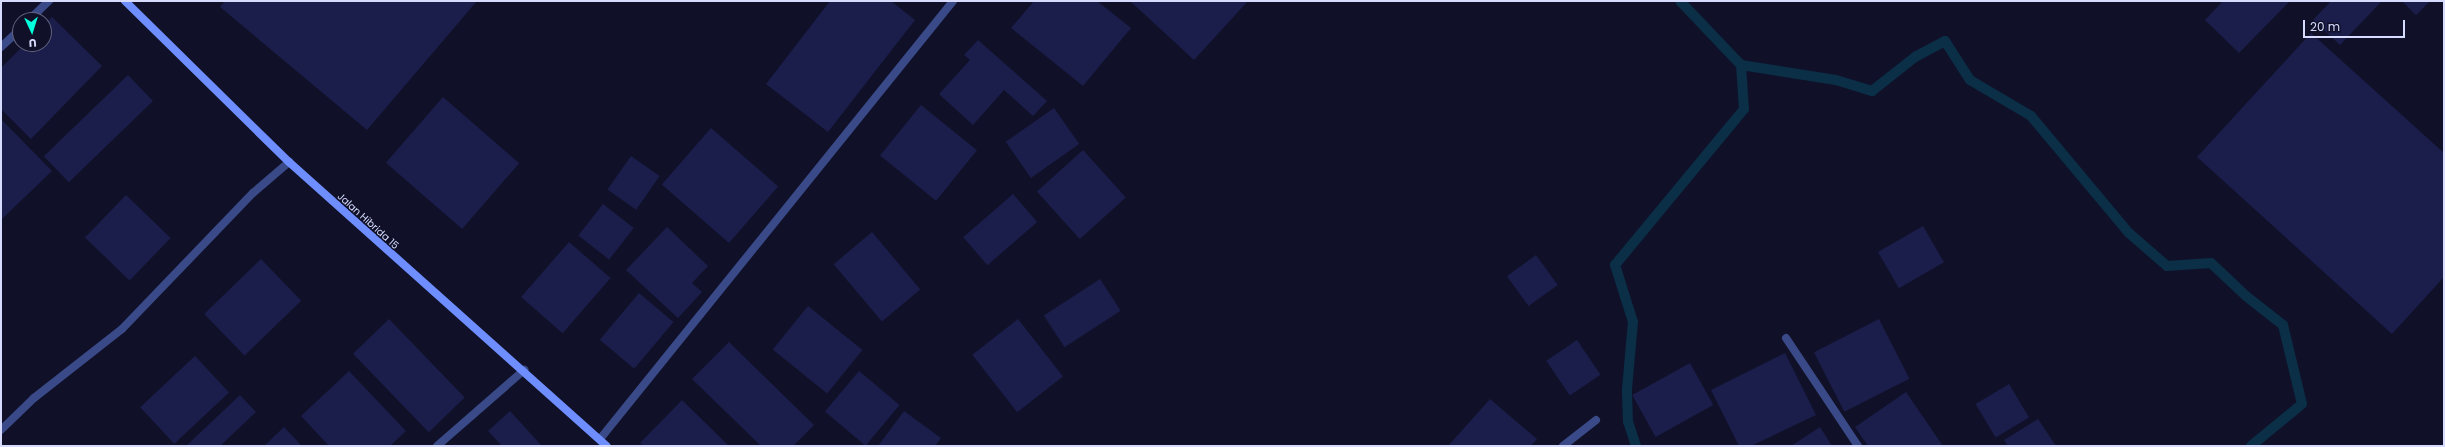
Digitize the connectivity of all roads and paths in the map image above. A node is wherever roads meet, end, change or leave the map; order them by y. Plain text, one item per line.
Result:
1 (49, 1) edge
2 (125, 1) edge
3 (953, 1) edge
4 (37, 12) edge
5 (12, 37) edge
6 (1, 47) edge
7 (288, 162) junction
8 (1786, 338) dead end
9 (524, 370) junction
10 (1596, 420) dead end
11 (1, 430) edge
12 (600, 439) junction
13 (437, 446) edge
14 (607, 446) edge
15 (1563, 446) edge
16 (1858, 446) edge

1 - 4 street
2 - 7 street, Jalan Hibrida 15
3 - 12 street
5 - 6 street
7 - 9 street, Jalan Hibrida 15
7 - 11 street
8 - 16 street
9 - 12 street, Jalan Hibrida 15
9 - 13 street
10 - 15 street
12 - 14 street, Jalan Hibrida 15

